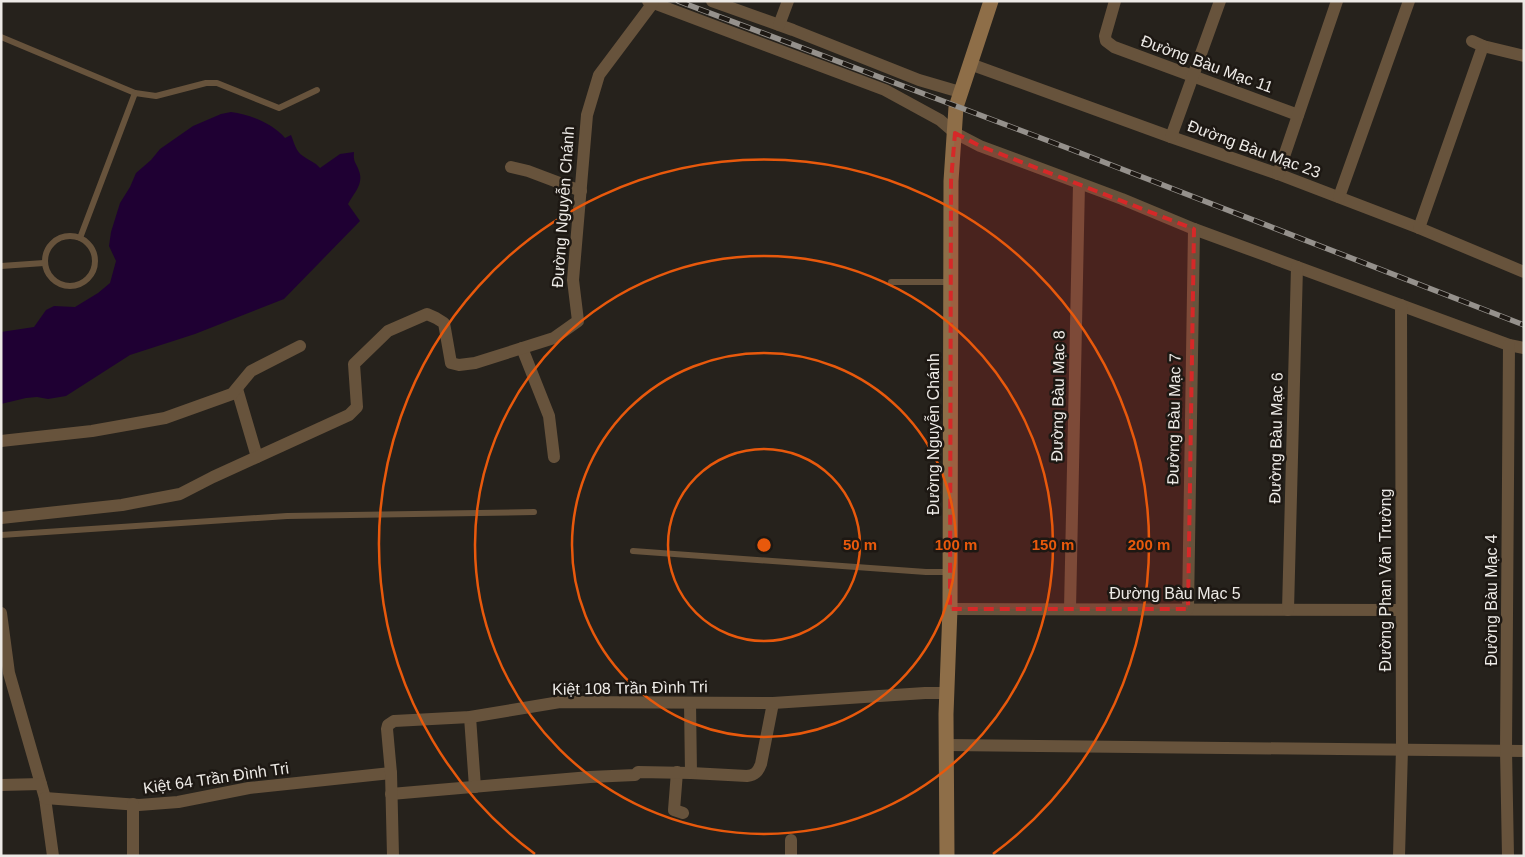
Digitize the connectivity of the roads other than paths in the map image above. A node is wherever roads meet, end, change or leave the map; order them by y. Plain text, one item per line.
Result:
1 (712, 1) edge
2 (788, 1) edge
3 (991, 1) edge
4 (1115, 1) edge
5 (1220, 1) edge
6 (1337, 1) edge
7 (1409, 1) edge
8 (650, 2) edge
9 (779, 25) junction
10 (1, 37) edge
11 (1524, 56) edge
12 (970, 64) junction
13 (1193, 76) junction
14 (317, 90) dead end
15 (960, 92) junction
16 (135, 94) junction
17 (1298, 115) junction
18 (955, 133) junction
19 (1171, 137) junction
20 (511, 167) dead end
21 (1278, 174) junction
22 (1079, 184) junction
23 (581, 191) junction
24 (1339, 197) junction
25 (1419, 228) junction
26 (1194, 229) junction
27 (80, 238) junction
28 (44, 263) junction
29 (1, 266) edge
30 (1297, 267) junction
31 (1524, 272) edge
32 (891, 282) dead end
33 (951, 282) junction
34 (1401, 305) junction
35 (1509, 344) junction
36 (300, 346) dead end
37 (522, 348) junction
38 (1524, 348) edge
39 (237, 389) junction
40 (1, 441) edge
41 (258, 457) junction
42 (554, 457) dead end
43 (534, 512) dead end
44 (1, 518) edge
45 (1, 535) edge
46 (633, 551) dead end
47 (950, 572) junction
48 (950, 608) junction
49 (1070, 609) junction
50 (1188, 609) junction
51 (1288, 610) junction
52 (1401, 610) junction
53 (1, 614) edge
54 (946, 693) junction
55 (690, 703) junction
56 (773, 704) junction
57 (470, 717) junction
58 (946, 745) junction
59 (1402, 749) junction
60 (1506, 750) junction
61 (1524, 751) edge
62 (677, 772) junction
63 (392, 773) junction
64 (691, 773) junction
65 (41, 784) junction
66 (1, 785) edge
67 (475, 787) junction
68 (392, 794) junction
69 (45, 798) junction
70 (133, 804) junction
71 (682, 813) dead end
72 (791, 840) dead end
73 (53, 856) edge
74 (133, 856) edge
75 (393, 856) edge
76 (790, 856) edge
77 (948, 856) edge
78 (1399, 856) edge
79 (1508, 856) edge

1 - 9 street
2 - 9 street
3 - 12 street, Đường Nguyễn Chánh
4 - 13 street, Đường Bàu Mạc 11
5 - 13 street
6 - 17 street
7 - 24 street
8 - 18 street, Đường Nguyễn Chánh
8 - 23 street, Đường Nguyễn Chánh
9 - 15 street
10 - 16 lane
11 - 25 street
12 - 15 street, Đường Nguyễn Chánh
12 - 19 street, Đường Bàu Mạc 23
13 - 17 street, Đường Bàu Mạc 11
13 - 19 street
14 - 16 lane
15 - 18 street, Đường Nguyễn Chánh
16 - 27 lane
17 - 21 street
18 - 22 street
18 - 33 street, Đường Nguyễn Chánh
19 - 21 street, Đường Bàu Mạc 23
20 - 23 street
21 - 24 street, Đường Bàu Mạc 23
22 - 26 street
22 - 49 street, Đường Bàu Mạc 8
23 - 37 street, Đường Nguyễn Chánh
24 - 25 street, Đường Bàu Mạc 23
25 - 31 street, Đường Bàu Mạc 23
26 - 30 street
26 - 50 street, Đường Bàu Mạc 7
27 - 28 lane
27 - 28 lane
28 - 29 lane
30 - 34 street
30 - 51 street, Đường Bàu Mạc 6
32 - 33 lane
33 - 47 street, Đường Nguyễn Chánh
34 - 35 street
34 - 52 street, Đường Phan Văn Trường
35 - 38 street
35 - 60 street, Đường Bàu Mạc 4
36 - 39 street
37 - 41 street, Đường Nguyễn Chánh
37 - 42 street
39 - 40 street
39 - 41 street
41 - 44 street, Đường Nguyễn Chánh
43 - 45 lane
46 - 47 lane
47 - 48 street, Đường Nguyễn Chánh
48 - 49 street, Đường Bàu Mạc 5
48 - 54 street, Đường Nguyễn Chánh
49 - 50 street, Đường Bàu Mạc 5
50 - 51 street, Đường Bàu Mạc 5
51 - 52 street, Đường Bàu Mạc 5
52 - 59 street, Đường Phan Văn Trường
53 - 65 street
54 - 56 street, Kiệt 108 Trần Đình Tri
54 - 58 street, Đường Nguyễn Chánh
55 - 56 street, Kiệt 108 Trần Đình Tri
55 - 57 street, Kiệt 108 Trần Đình Tri
55 - 64 street
56 - 64 street
57 - 63 street, Kiệt 108 Trần Đình Tri
57 - 67 street
58 - 59 street
58 - 77 street, Đường Nguyễn Chánh
59 - 60 street
59 - 78 street, Đường Phan Văn Trường
60 - 61 street
60 - 79 street, Đường Bàu Mạc 4
62 - 64 street
62 - 67 street
62 - 71 street
63 - 68 street, Kiệt 108 Trần Đình Tri
63 - 70 street, Kiệt 64 Trần Đình Tri
65 - 66 street
65 - 69 street
67 - 68 street
68 - 75 street, Kiệt 108 Trần Đình Tri
69 - 70 street, Kiệt 64 Trần Đình Tri
69 - 73 street
70 - 74 street
72 - 76 street

